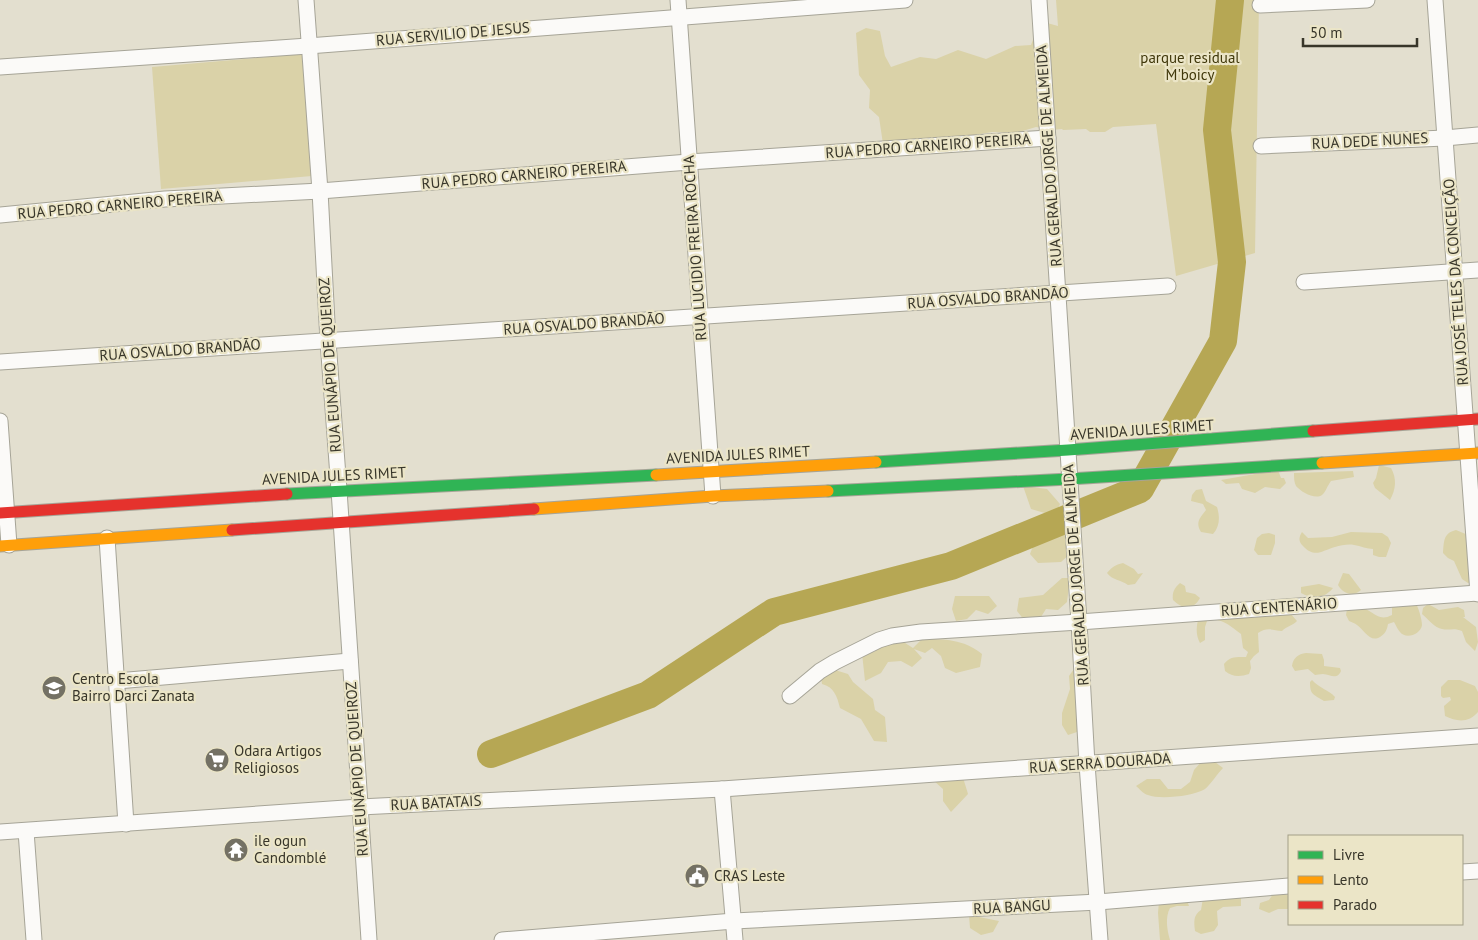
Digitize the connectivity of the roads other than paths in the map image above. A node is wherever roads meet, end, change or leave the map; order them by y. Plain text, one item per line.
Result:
1 (306, 0) edge
2 (678, 0) edge
3 (905, 0) edge
4 (1039, 0) edge
5 (1367, 0) edge
6 (1436, 0) edge
7 (1260, 5) dead end
8 (679, 16) junction
9 (308, 46) junction
10 (0, 67) edge
11 (1478, 135) edge
12 (1048, 138) junction
13 (1445, 138) junction
14 (1261, 146) dead end
15 (690, 162) junction
16 (320, 191) junction
17 (0, 215) edge
18 (1478, 270) edge
19 (1455, 272) junction
20 (1304, 282) dead end
21 (1168, 286) dead end
22 (1058, 293) junction
23 (700, 317) junction
24 (328, 341) junction
25 (0, 362) edge
26 (1472, 420) edge
27 (0, 421) edge
28 (1068, 450) junction
29 (1473, 453) edge
30 (711, 472) junction
31 (1069, 479) junction
32 (339, 490) junction
33 (713, 496) junction
34 (3, 513) edge
35 (341, 522) junction
36 (107, 538) junction
37 (4, 545) edge
38 (1478, 594) edge
39 (1079, 622) junction
40 (350, 661) junction
41 (117, 681) junction
42 (790, 696) dead end
43 (1478, 736) edge
44 (1087, 764) junction
45 (722, 788) junction
46 (360, 807) junction
47 (126, 824) junction
48 (26, 830) junction
49 (0, 832) edge
50 (1478, 871) edge
51 (1463, 872) edge
52 (1288, 886) edge
53 (1098, 902) junction
54 (734, 922) junction
55 (34, 940) edge
56 (369, 940) edge
57 (502, 940) edge
58 (735, 940) edge
59 (1100, 940) edge

1 - 9 street, RUA EUNÁPIO DE QUEIROZ
2 - 8 street, RUA LUCIDIO FREIRA ROCHA
3 - 8 street, RUA SERVILIO DE JESUS
4 - 12 street, RUA GERALDO JORGE DE ALMEIDA
5 - 7 street
6 - 13 street, RUA JOSÉ TELES DA CONCEIÇÃO
8 - 9 street, RUA SERVILIO DE JESUS
8 - 15 street, RUA LUCIDIO FREIRA ROCHA
9 - 10 street, RUA SERVILIO DE JESUS
9 - 16 street, RUA EUNÁPIO DE QUEIROZ
11 - 13 street, RUA DEDE NUNES
12 - 15 street, RUA PEDRO CARNEIRO PEREIRA
12 - 22 street, RUA GERALDO JORGE DE ALMEIDA
13 - 14 street, RUA DEDE NUNES
13 - 19 street, RUA JOSÉ TELES DA CONCEIÇÃO
15 - 16 street, RUA PEDRO CARNEIRO PEREIRA
15 - 23 street, RUA LUCIDIO FREIRA ROCHA
16 - 17 street, RUA PEDRO CARNEIRO PEREIRA
16 - 24 street, RUA EUNÁPIO DE QUEIROZ
18 - 19 street
19 - 20 street
19 - 26 street, RUA JOSÉ TELES DA CONCEIÇÃO
21 - 22 street, RUA OSVALDO BRANDÃO
22 - 23 street, RUA OSVALDO BRANDÃO
22 - 28 street, RUA GERALDO JORGE DE ALMEIDA
23 - 24 street, RUA OSVALDO BRANDÃO
23 - 30 street, RUA LUCIDIO FREIRA ROCHA
24 - 25 street, RUA OSVALDO BRANDÃO
24 - 32 street, RUA EUNÁPIO DE QUEIROZ
26 - 28 main road, AVENIDA JULES RIMET
26 - 29 street, RUA JOSÉ TELES DA CONCEIÇÃO
27 - 34 street
28 - 30 main road, AVENIDA JULES RIMET
28 - 31 street, RUA GERALDO JORGE DE ALMEIDA
29 - 31 main road
29 - 38 street, RUA JOSÉ TELES DA CONCEIÇÃO
30 - 32 main road, AVENIDA JULES RIMET
30 - 33 street, RUA LUCIDIO FREIRA ROCHA
31 - 33 main road
31 - 39 street, RUA GERALDO JORGE DE ALMEIDA
32 - 34 main road, AVENIDA JULES RIMET
32 - 35 street, RUA EUNÁPIO DE QUEIROZ
33 - 35 main road
34 - 37 street
35 - 36 main road
35 - 40 street, RUA EUNÁPIO DE QUEIROZ
36 - 37 main road
36 - 41 street
38 - 39 street, RUA CENTENÁRIO
39 - 42 street, RUA CENTENÁRIO
39 - 44 street, RUA GERALDO JORGE DE ALMEIDA
40 - 41 street
40 - 46 street, RUA EUNÁPIO DE QUEIROZ
41 - 47 street
43 - 44 street, RUA SERRA DOURADA
44 - 45 street, RUA SERRA DOURADA
44 - 53 street, RUA GERALDO JORGE DE ALMEIDA
45 - 46 street, RUA BATATAIS
45 - 54 street
46 - 47 street, RUA BATATAIS
46 - 56 street, RUA EUNÁPIO DE QUEIROZ
47 - 48 street, RUA BATATAIS
48 - 49 street, RUA BATATAIS
48 - 55 street
50 - 51 street
52 - 53 street, RUA BANGU
53 - 54 street, RUA BANGU
53 - 59 street, RUA GERALDO JORGE DE ALMEIDA
54 - 57 street, RUA BANGU
54 - 58 street

